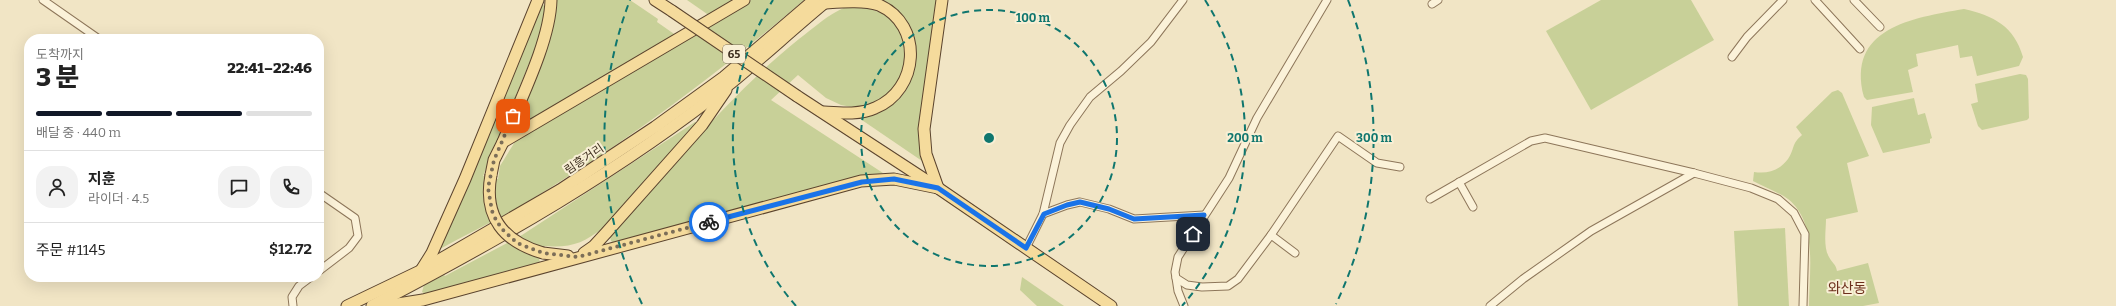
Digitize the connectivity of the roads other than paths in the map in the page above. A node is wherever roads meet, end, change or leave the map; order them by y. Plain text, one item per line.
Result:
1 (43, 0) edge
2 (538, 0) edge
3 (551, 0) edge
4 (655, 0) edge
5 (744, 0) edge
6 (942, 0) edge
7 (1183, 0) edge
8 (1327, 0) edge
9 (1783, 0) edge
10 (1814, 0) edge
11 (1854, 0) edge
12 (822, 1) edge
13 (1880, 26) dead end
14 (92, 34) edge
15 (1860, 49) dead end
16 (1732, 57) dead end
17 (731, 83) junction
18 (824, 112) junction
19 (503, 142) junction
20 (1400, 167) dead end
21 (1694, 173) junction
22 (1459, 182) junction
23 (938, 188) junction
24 (324, 196) edge
25 (1430, 199) dead end
26 (1473, 207) dead end
27 (1044, 214) junction
28 (1204, 215) junction
29 (1271, 235) junction
30 (1026, 248) junction
31 (1295, 253) dead end
32 (578, 257) junction
33 (324, 267) edge
34 (420, 271) junction
35 (1176, 278) junction
36 (304, 282) edge
37 (424, 303) edge
38 (293, 306) edge
39 (347, 306) edge
40 (372, 306) edge
41 (385, 306) edge
42 (1111, 306) edge
43 (1184, 306) edge
44 (1490, 306) edge
45 (1803, 306) edge

1 - 14 street
2 - 34 main road
3 - 19 main road
4 - 18 main road, 65, bridge
5 - 19 main road
6 - 23 main road
7 - 27 street
8 - 28 street
9 - 16 street
10 - 15 street
11 - 13 street
12 - 17 main road, 림흥거리
12 - 18 main road
12 - 34 main road, 림흥거리
17 - 32 main road
17 - 40 main road, 림흥거리
18 - 23 main road, 65
19 - 32 main road, bridge
20 - 29 street
21 - 22 street
21 - 44 street
21 - 45 street
22 - 25 street
22 - 26 street
23 - 30 main road, 65
23 - 32 main road
24 - 33 street
27 - 28 street
27 - 30 street
28 - 35 street
29 - 31 street
29 - 35 street
30 - 42 main road, 65
32 - 37 main road
34 - 39 main road, 림흥거리
35 - 43 street
36 - 38 street
37 - 41 main road

